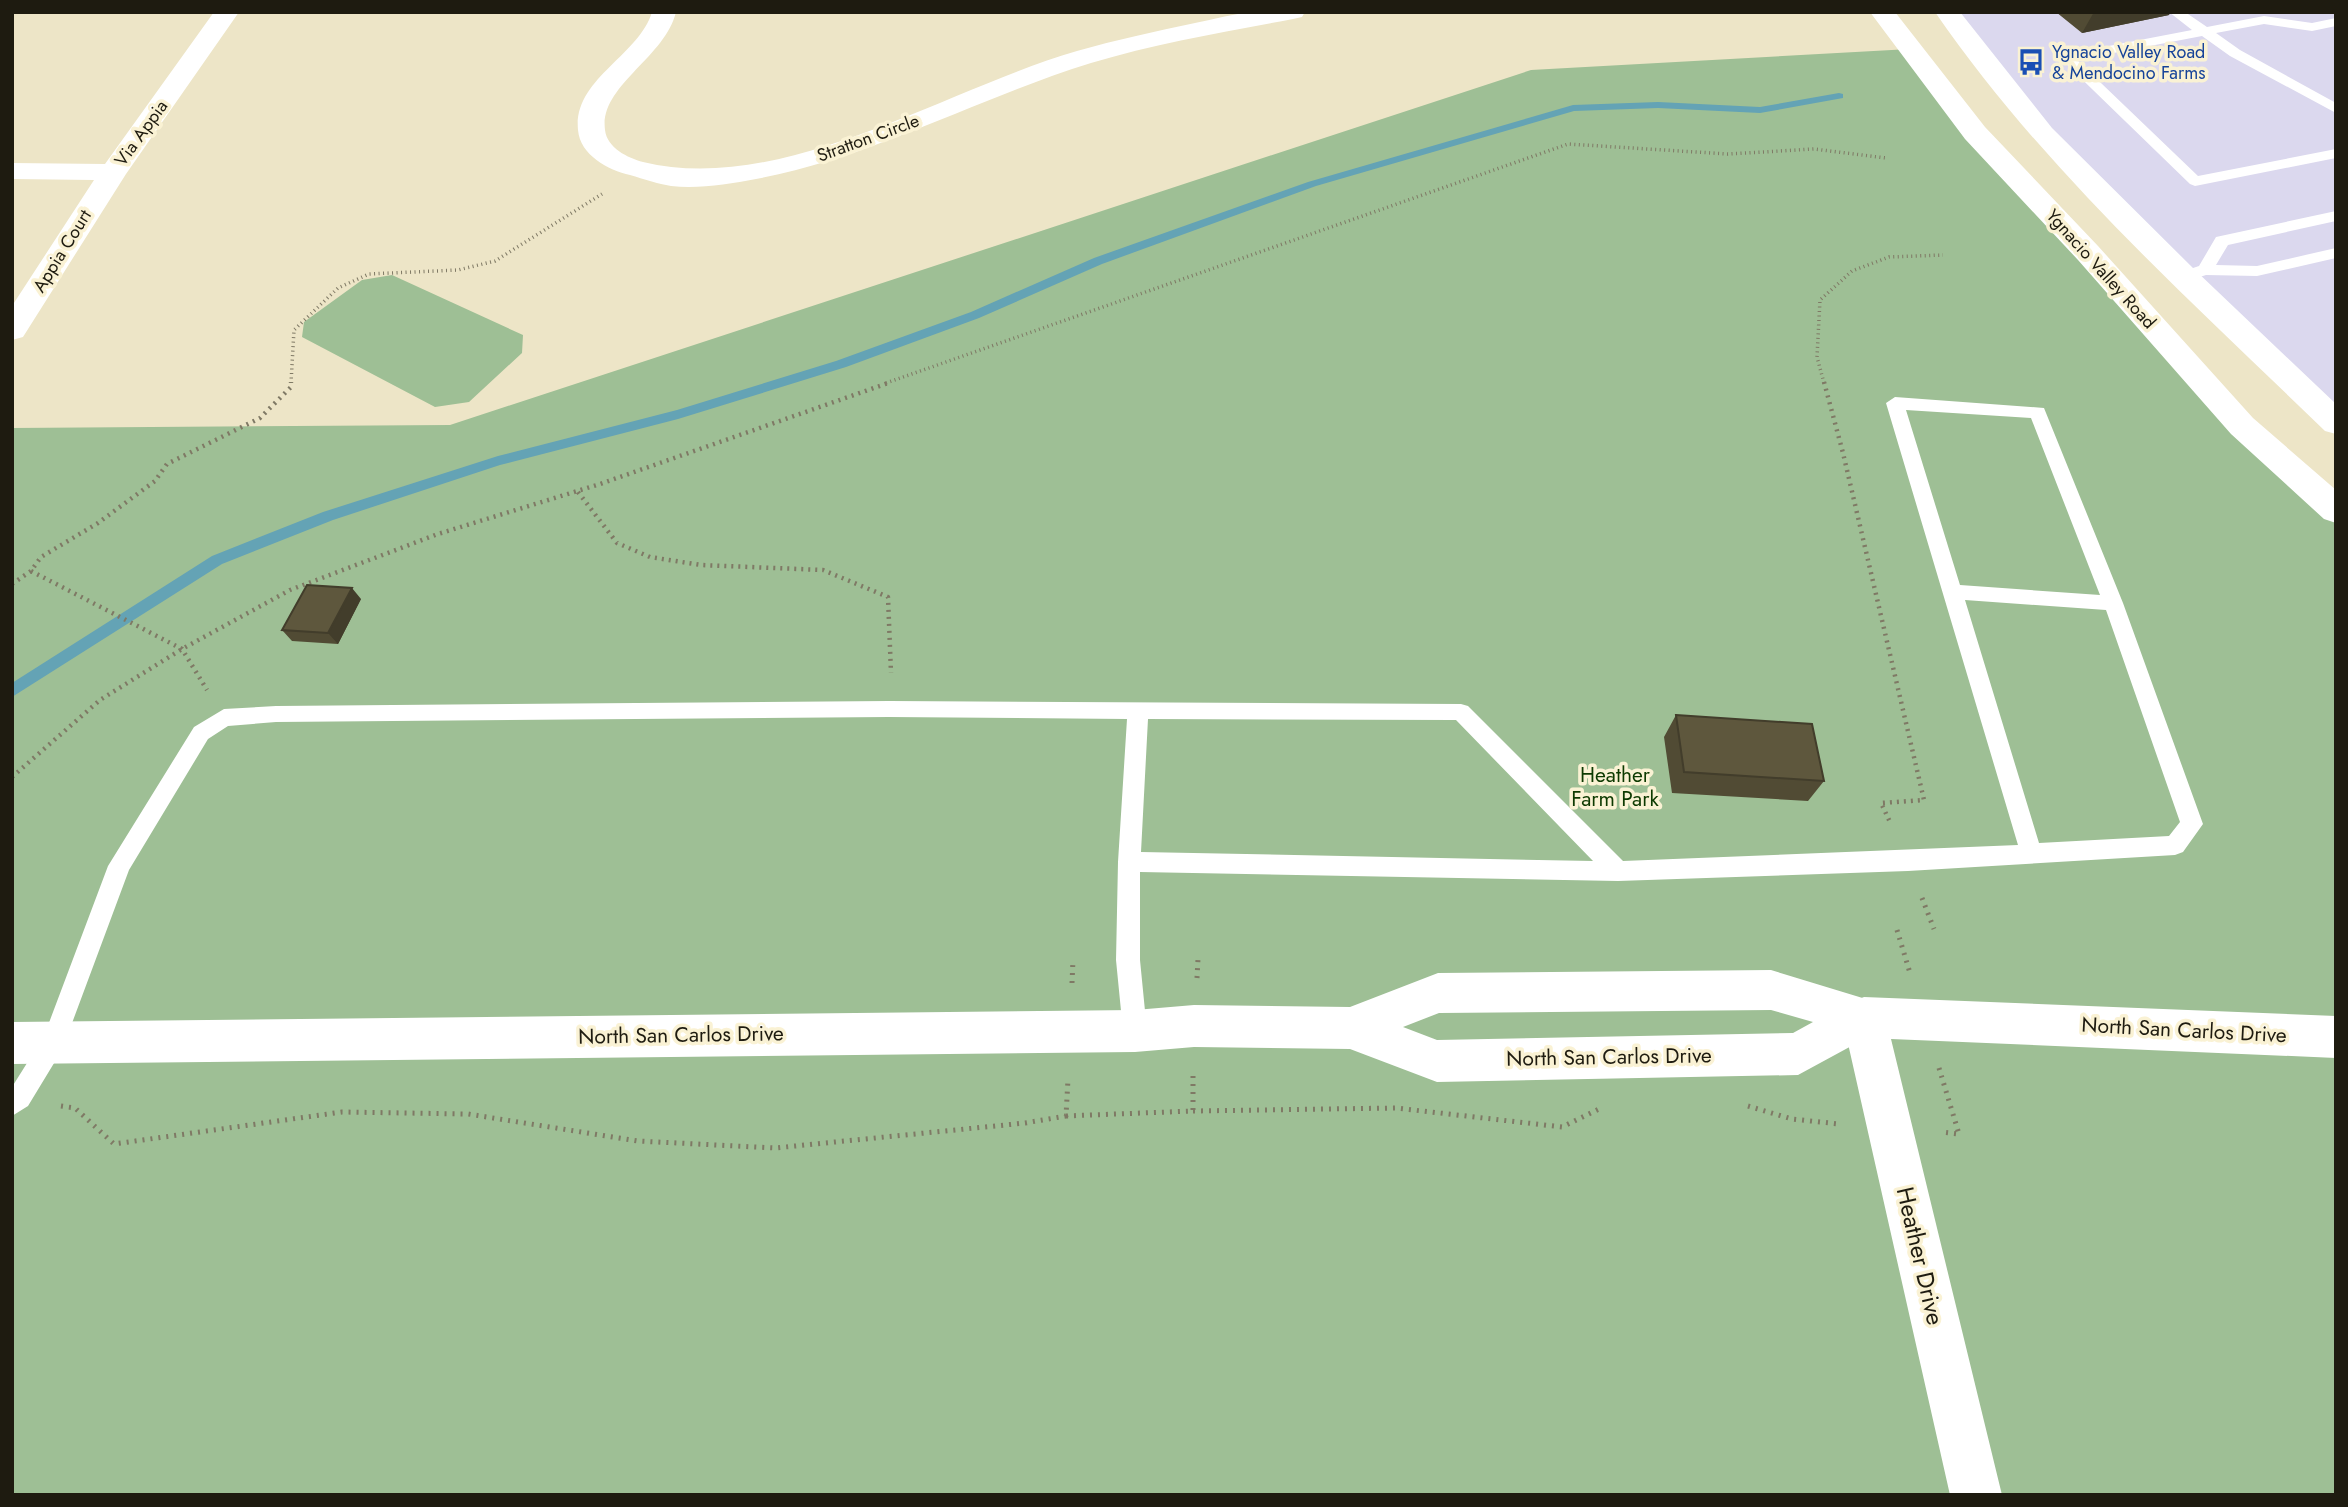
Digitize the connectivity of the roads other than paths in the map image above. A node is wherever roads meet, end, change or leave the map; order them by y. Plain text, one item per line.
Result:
1 (228, 12) edge
2 (664, 12) edge
3 (1293, 12) edge
4 (1882, 12) edge
5 (1947, 12) edge
6 (2176, 12) edge
7 (2336, 22) edge
8 (2203, 32) junction
9 (2336, 109) edge
10 (1985, 143) junction
11 (2336, 153) edge
12 (12, 171) edge
13 (113, 172) junction
14 (2336, 216) edge
15 (2336, 253) edge
16 (2194, 274) junction
17 (12, 330) edge
18 (2336, 423) edge
19 (2336, 510) edge
20 (1951, 592) junction
21 (2113, 603) junction
22 (1138, 711) junction
23 (2032, 855) junction
24 (1129, 862) junction
25 (1618, 871) junction
26 (1864, 1017) junction
27 (1350, 1028) junction
28 (1135, 1031) junction
29 (2336, 1037) edge
30 (33, 1042) edge
31 (16, 1101) edge
32 (1976, 1495) edge

1 - 13 main road, Via Appia
2 - 3 main road, Stratton Circle
4 - 10 main road, Ygnacio Valley Road
5 - 16 main road
6 - 8 lane
7 - 8 lane
8 - 9 lane
8 - 11 lane
10 - 16 main road
10 - 19 main road, Ygnacio Valley Road
12 - 13 main road, Via Appia
13 - 17 main road, Appia Court
14 - 16 lane
15 - 16 lane
16 - 18 main road
20 - 21 lane
20 - 21 lane
20 - 23 lane
21 - 23 lane
22 - 24 lane
22 - 25 lane
22 - 30 lane
23 - 25 lane
24 - 25 lane
24 - 28 lane
26 - 27 main road, North San Carlos Drive
26 - 27 main road, North San Carlos Drive
26 - 29 main road, North San Carlos Drive
26 - 32 main road, Heather Drive
27 - 28 main road, North San Carlos Drive
28 - 30 main road, North San Carlos Drive
30 - 31 lane

